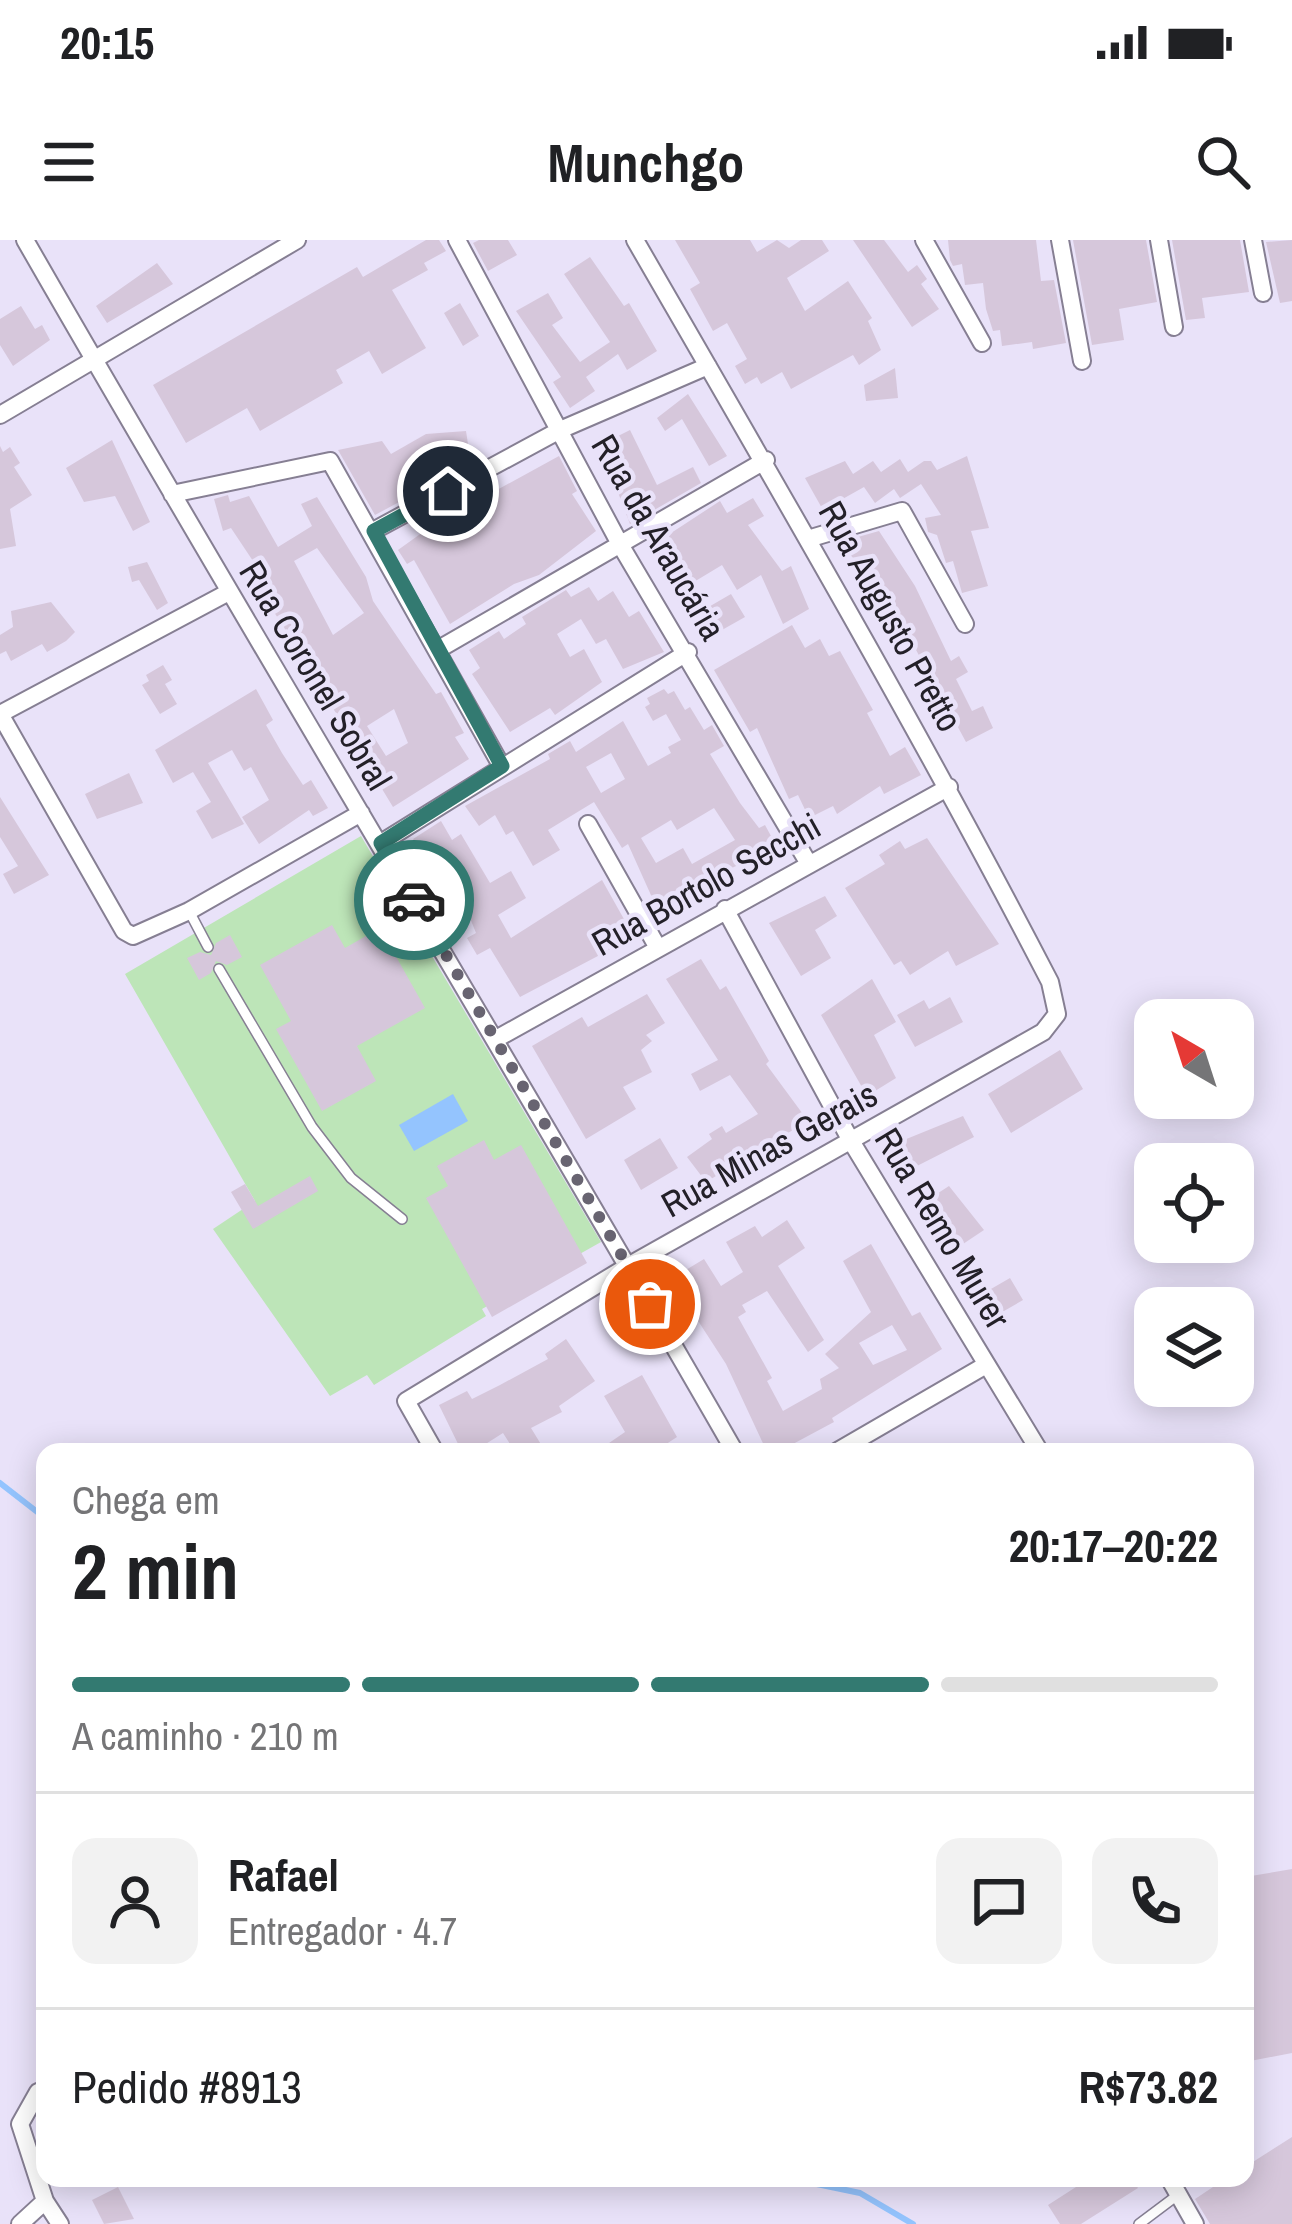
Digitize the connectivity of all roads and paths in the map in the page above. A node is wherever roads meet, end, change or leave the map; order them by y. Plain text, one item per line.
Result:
1 (26, 240) edge
2 (297, 240) edge
3 (457, 240) edge
4 (635, 240) edge
5 (924, 240) edge
6 (1060, 240) edge
7 (1160, 240) edge
8 (1253, 240) edge
9 (1263, 293) dead end
10 (1174, 327) dead end
11 (982, 343) dead end
12 (93, 358) junction
13 (1082, 362) dead end
14 (707, 366) junction
15 (0, 415) edge
16 (560, 430) junction
17 (766, 460) junction
18 (172, 494) junction
19 (374, 531) junction
20 (811, 538) junction
21 (621, 546) junction
22 (226, 593) junction
23 (965, 624) dead end
24 (439, 649) junction
25 (688, 652) junction
26 (0, 714) edge
27 (502, 766) junction
28 (949, 787) junction
29 (361, 813) junction
30 (588, 824) dead end
31 (381, 843) junction
32 (809, 864) junction
33 (725, 909) junction
34 (189, 911) junction
35 (208, 947) dead end
36 (658, 948) junction
37 (219, 969) dead end
38 (1043, 1032) joint
39 (496, 1039) junction
40 (851, 1141) junction
41 (402, 1219) dead end
42 (628, 1266) junction
43 (986, 1365) junction
44 (430, 1443) edge
45 (730, 1443) edge
46 (852, 1443) edge
47 (1034, 1443) edge
48 (36, 2096) edge
49 (36, 2175) edge
50 (40, 2187) edge
51 (1173, 2187) edge
52 (1175, 2187) edge
53 (44, 2201) junction
54 (20, 2224) edge
55 (59, 2224) edge
56 (1139, 2224) edge
57 (1195, 2224) edge

1 - 12 street, Rua Coronel Sobral
2 - 12 street
3 - 16 street, Rua da Araucária
4 - 14 street, Rua Augusto Pretto
5 - 11 street
6 - 13 street
7 - 10 street
8 - 9 street
12 - 15 street
12 - 18 street, Rua Coronel Sobral
14 - 16 street
14 - 17 street, Rua Augusto Pretto
16 - 19 street
16 - 21 street, Rua da Araucária
17 - 20 street, Rua Augusto Pretto
17 - 21 street
18 - 19 street
18 - 22 street, Rua Coronel Sobral
19 - 24 street
20 - 23 street
20 - 28 street, Rua Augusto Pretto
21 - 24 street
21 - 25 street, Rua da Araucária
22 - 26 street
22 - 29 street, Rua Coronel Sobral
24 - 27 street
25 - 27 street
25 - 32 street, Rua da Araucária
26 - 34 street
27 - 31 street
28 - 32 street, Rua Bortolo Secchi
28 - 38 street, Rua Augusto Pretto
29 - 31 street, Rua Coronel Sobral
29 - 34 street
30 - 36 street
31 - 39 street, Rua Coronel Sobral
32 - 33 street, Rua Bortolo Secchi
33 - 36 street, Rua Bortolo Secchi
33 - 40 street, Rua Remo Murer
34 - 35 lane
36 - 39 street, Rua Bortolo Secchi
37 - 41 lane
38 - 40 street, Rua Minas Gerais
39 - 42 street, Rua Coronel Sobral
40 - 42 street, Rua Minas Gerais
40 - 43 street, Rua Remo Murer
42 - 44 street, Rua Minas Gerais
42 - 45 street, Rua Coronel Sobral
43 - 46 street
43 - 47 street, Rua Remo Murer
48 - 49 street
50 - 53 street
51 - 56 lane
52 - 57 street
53 - 54 street
53 - 55 street

